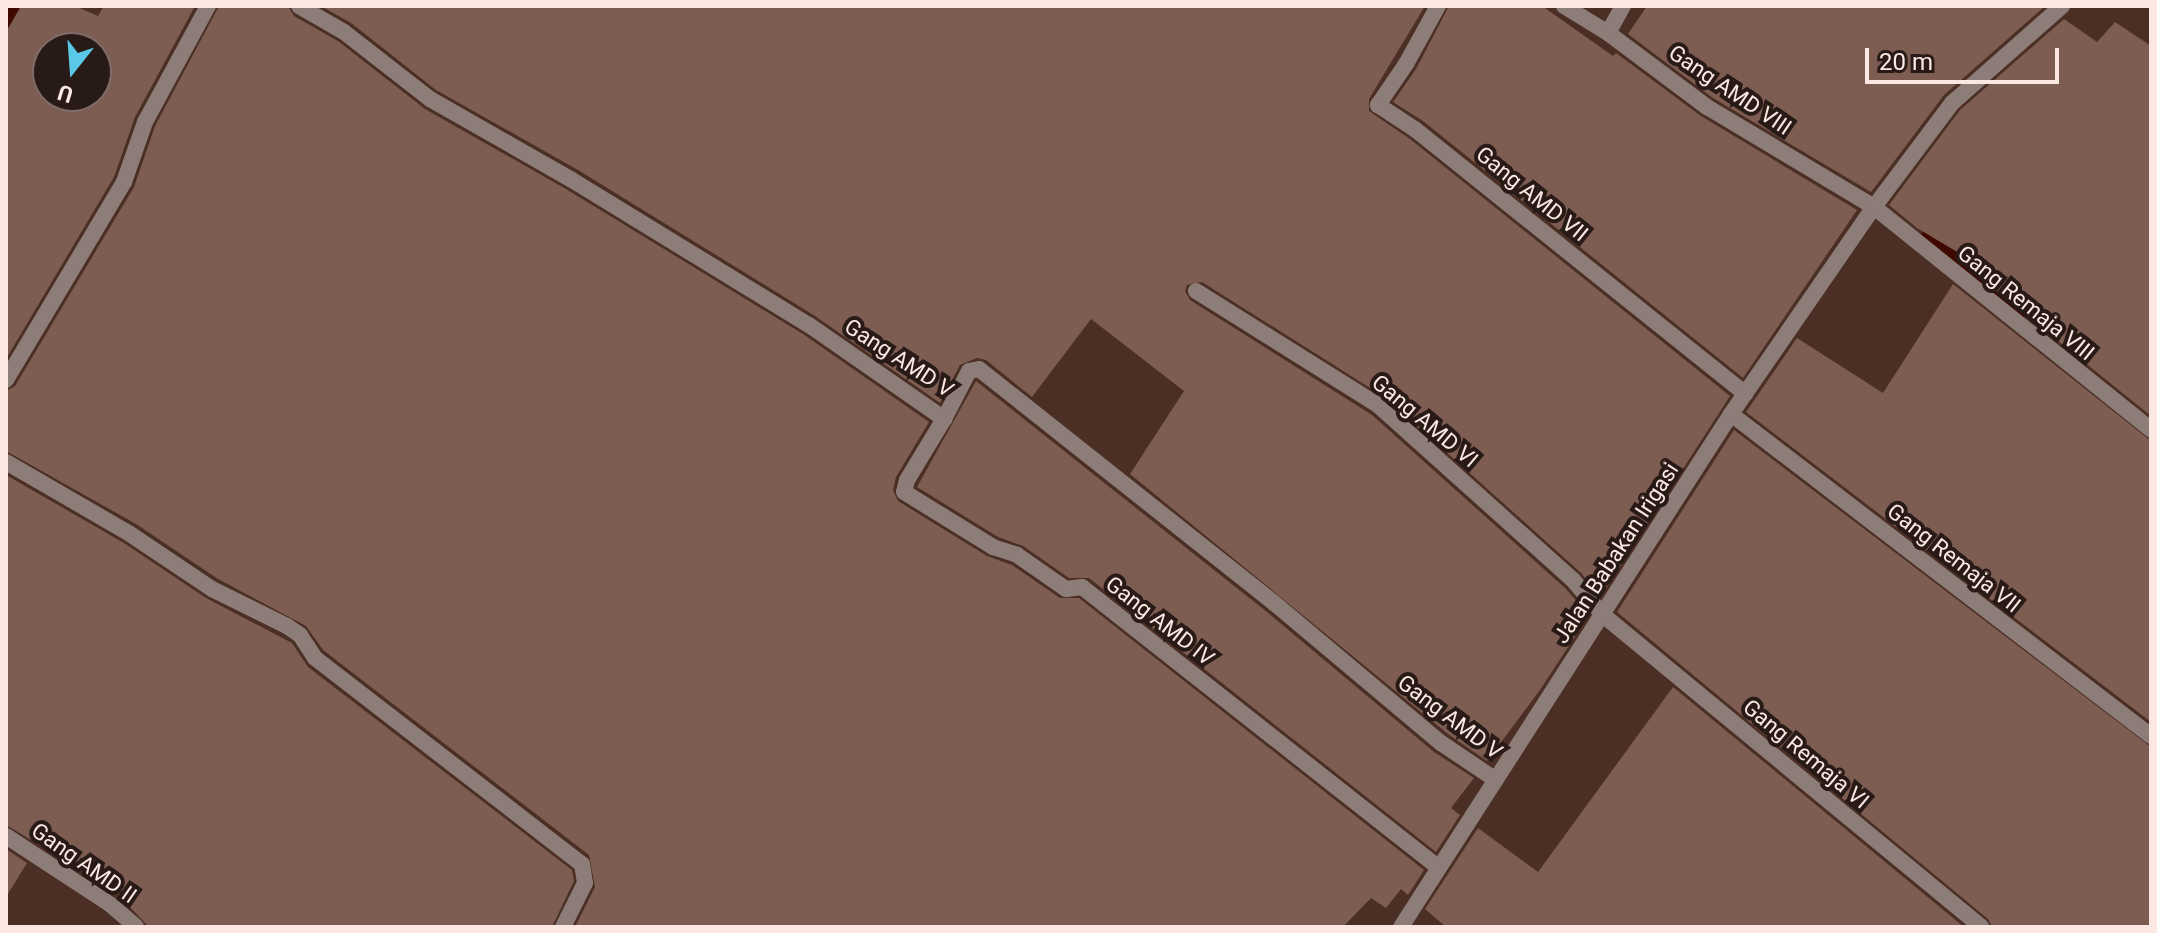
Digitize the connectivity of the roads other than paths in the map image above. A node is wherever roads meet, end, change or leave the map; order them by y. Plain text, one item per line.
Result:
1 (208, 6) edge
2 (299, 6) edge
3 (1438, 6) edge
4 (1564, 6) edge
5 (1623, 6) edge
6 (2062, 6) edge
7 (1608, 33) junction
8 (1874, 207) junction
9 (1196, 291) dead end
10 (6, 380) edge
11 (1745, 394) junction
12 (1731, 414) junction
13 (944, 419) junction
14 (2151, 430) edge
15 (6, 462) edge
16 (1603, 615) junction
17 (2151, 736) edge
18 (1496, 780) junction
19 (6, 836) edge
20 (1439, 868) junction
21 (136, 927) edge
22 (563, 927) edge
23 (1401, 927) edge
24 (1981, 927) edge

1 - 10 street
2 - 13 street, Gang AMD V
3 - 11 street, Gang AMD VII
4 - 7 street, Gang AMD VIII
5 - 7 street
6 - 8 street, Jalan Babakan Irigasi
7 - 8 street, Gang AMD VIII
8 - 11 street, Jalan Babakan Irigasi
8 - 14 street, Gang Remaja VIII
9 - 16 street, Gang AMD VI
11 - 12 street, Jalan Babakan Irigasi
12 - 16 street, Jalan Babakan Irigasi
12 - 17 street, Gang Remaja VII
13 - 18 street, Gang AMD V
13 - 20 street, Gang AMD IV
15 - 22 street
16 - 18 street, Jalan Babakan Irigasi
16 - 24 street, Gang Remaja VI
18 - 20 street, Jalan Babakan Irigasi
19 - 21 street, Gang AMD II
20 - 23 street, Jalan Babakan Irigasi

